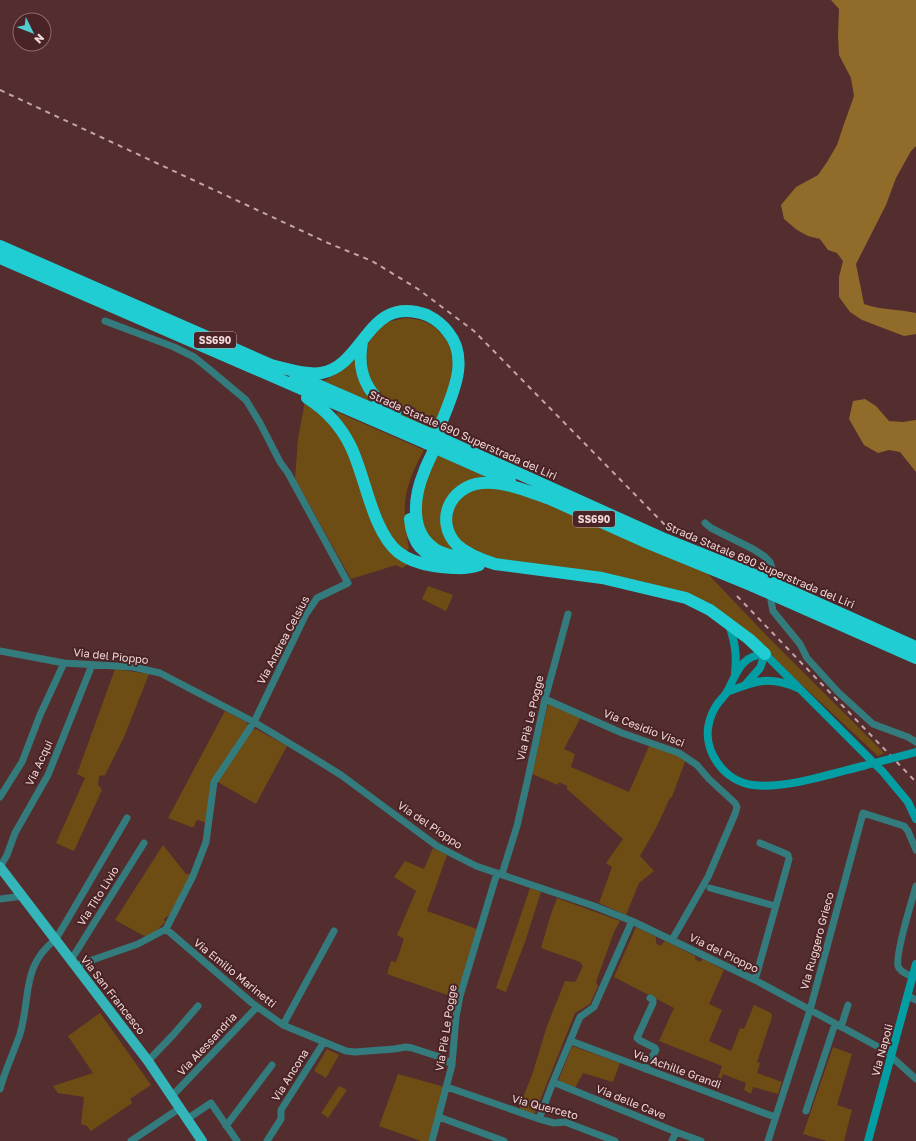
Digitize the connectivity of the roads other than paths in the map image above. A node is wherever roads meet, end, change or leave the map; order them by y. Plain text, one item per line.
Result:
1 (0, 246) edge
2 (0, 258) edge
3 (105, 322) dead end
4 (362, 342) junction
5 (270, 365) junction
6 (259, 371) junction
7 (435, 439) junction
8 (547, 498) junction
9 (705, 523) dead end
10 (480, 562) junction
11 (755, 581) junction
12 (568, 614) dead end
13 (728, 624) junction
14 (916, 647) edge
15 (0, 651) edge
16 (765, 654) junction
17 (916, 658) edge
18 (64, 663) junction
19 (92, 665) junction
20 (734, 675) junction
21 (745, 685) junction
22 (803, 690) junction
23 (727, 692) junction
24 (544, 699) junction
25 (254, 722) junction
26 (916, 742) edge
27 (916, 752) edge
28 (0, 797) edge
29 (126, 818) dead end
30 (916, 819) edge
31 (144, 843) dead end
32 (760, 843) dead end
33 (916, 850) edge
34 (1, 869) edge
35 (500, 873) junction
36 (916, 886) edge
37 (710, 888) dead end
38 (23, 896) junction
39 (0, 899) edge
40 (775, 906) junction
41 (632, 921) junction
42 (166, 929) junction
43 (334, 931) dead end
44 (56, 939) junction
45 (672, 940) junction
46 (73, 963) junction
47 (916, 964) edge
48 (913, 977) junction
49 (755, 980) junction
50 (908, 996) junction
51 (650, 998) dead end
52 (916, 1000) edge
53 (848, 1005) dead end
54 (198, 1006) dead end
55 (256, 1007) junction
56 (810, 1010) junction
57 (283, 1025) junction
58 (838, 1026) junction
59 (570, 1041) junction
60 (324, 1042) junction
61 (891, 1056) junction
62 (148, 1061) junction
63 (272, 1064) dead end
64 (452, 1065) junction
65 (645, 1069) junction
66 (916, 1079) edge
67 (553, 1082) junction
68 (447, 1087) junction
69 (0, 1089) edge
70 (173, 1096) junction
71 (180, 1108) junction
72 (806, 1111) dead end
73 (439, 1117) junction
74 (775, 1117) junction
75 (187, 1119) junction
76 (539, 1119) junction
77 (226, 1126) junction
78 (676, 1132) junction
79 (131, 1141) edge
80 (202, 1141) edge
81 (237, 1141) edge
82 (267, 1141) edge
83 (432, 1141) edge
84 (504, 1141) edge
85 (615, 1141) edge
86 (672, 1141) edge
87 (701, 1141) edge
88 (768, 1141) edge
89 (868, 1141) edge

1 - 5 highway, Strada Statale 690 Superstrada del Liri / SS690
2 - 6 highway, Strada Statale 690 Superstrada del Liri / SS690
3 - 25 street, Via Andrea Celsius
4 - 5 highway
4 - 7 highway
4 - 7 highway
5 - 7 highway, Strada Statale 690 Superstrada del Liri / SS690
6 - 7 highway, Strada Statale 690 Superstrada del Liri / SS690
6 - 10 highway
7 - 8 highway, Strada Statale 690 Superstrada del Liri / SS690
7 - 10 highway
7 - 11 highway, Strada Statale 690 Superstrada del Liri / SS690
8 - 10 highway
8 - 11 highway, Strada Statale 690 Superstrada del Liri / SS690
9 - 26 street
10 - 13 highway
11 - 14 highway, Strada Statale 690 Superstrada del Liri / SS690, bridge
11 - 17 highway, Strada Statale 690 Superstrada del Liri / SS690, bridge
12 - 24 street, Via Piè Le Pogge
13 - 16 highway
13 - 20 street
15 - 18 street, Via del Pioppo
16 - 20 street
16 - 21 street
16 - 22 street
18 - 19 street, Via del Pioppo
18 - 28 street
19 - 25 street, Via del Pioppo
19 - 34 street, Via Acqui
20 - 23 street
21 - 22 street
21 - 23 street
22 - 30 street
23 - 27 street, bridge
24 - 35 street, Via Piè Le Pogge
24 - 45 street, Via Cesidio Visci
25 - 35 street, Via del Pioppo
25 - 42 street, Via Andrea Celsius
29 - 44 street
31 - 46 street, Via Tito Livio
32 - 40 street
33 - 56 street, Via Ruggero Grieco
34 - 38 main road, Via San Francesco
35 - 41 street, Via del Pioppo
35 - 64 street, Via Piè Le Pogge
36 - 48 street
37 - 40 street
38 - 39 street
38 - 44 main road, Via San Francesco
40 - 49 street
41 - 45 street, Via del Pioppo
41 - 59 street
42 - 46 street
42 - 55 street, Via Emilio Marinetti
43 - 57 street
44 - 46 main road, Via San Francesco
44 - 69 street
45 - 49 street, Via del Pioppo
46 - 62 main road, Via San Francesco
47 - 48 street, Via Napoli
48 - 50 street, Via Napoli
49 - 56 street, Via del Pioppo
50 - 52 street
50 - 61 street, Via Napoli
51 - 65 street
53 - 58 street
54 - 62 street
55 - 57 street, Via Emilio Marinetti
55 - 70 street, Via Alessandria
56 - 58 street, Via del Pioppo
56 - 74 street, Via Ruggero Grieco
57 - 60 street, Via Emilio Marinetti
58 - 61 street, Via del Pioppo
58 - 72 street
59 - 65 street, Via Achille Grandi
59 - 67 street
60 - 64 street, Via Emilio Marinetti
60 - 82 street, Via Ancona
61 - 66 street, Via del Pioppo
61 - 89 street, Via Napoli
62 - 70 main road, Via San Francesco
63 - 77 street
64 - 68 street, Via Piè Le Pogge
65 - 74 street, Via Achille Grandi
67 - 76 street
67 - 78 street, Via delle Cave
68 - 73 street, Via Piè Le Pogge
68 - 76 street, Via Querceto
70 - 71 main road, Via San Francesco
71 - 75 main road, Via San Francesco
71 - 79 street
73 - 83 street, Via Piè Le Pogge
73 - 84 street
74 - 88 street, Via Ruggero Grieco
75 - 77 street
75 - 80 main road, Via San Francesco
76 - 85 street, Via Querceto
77 - 81 street
78 - 86 street
78 - 87 street, Via delle Cave

